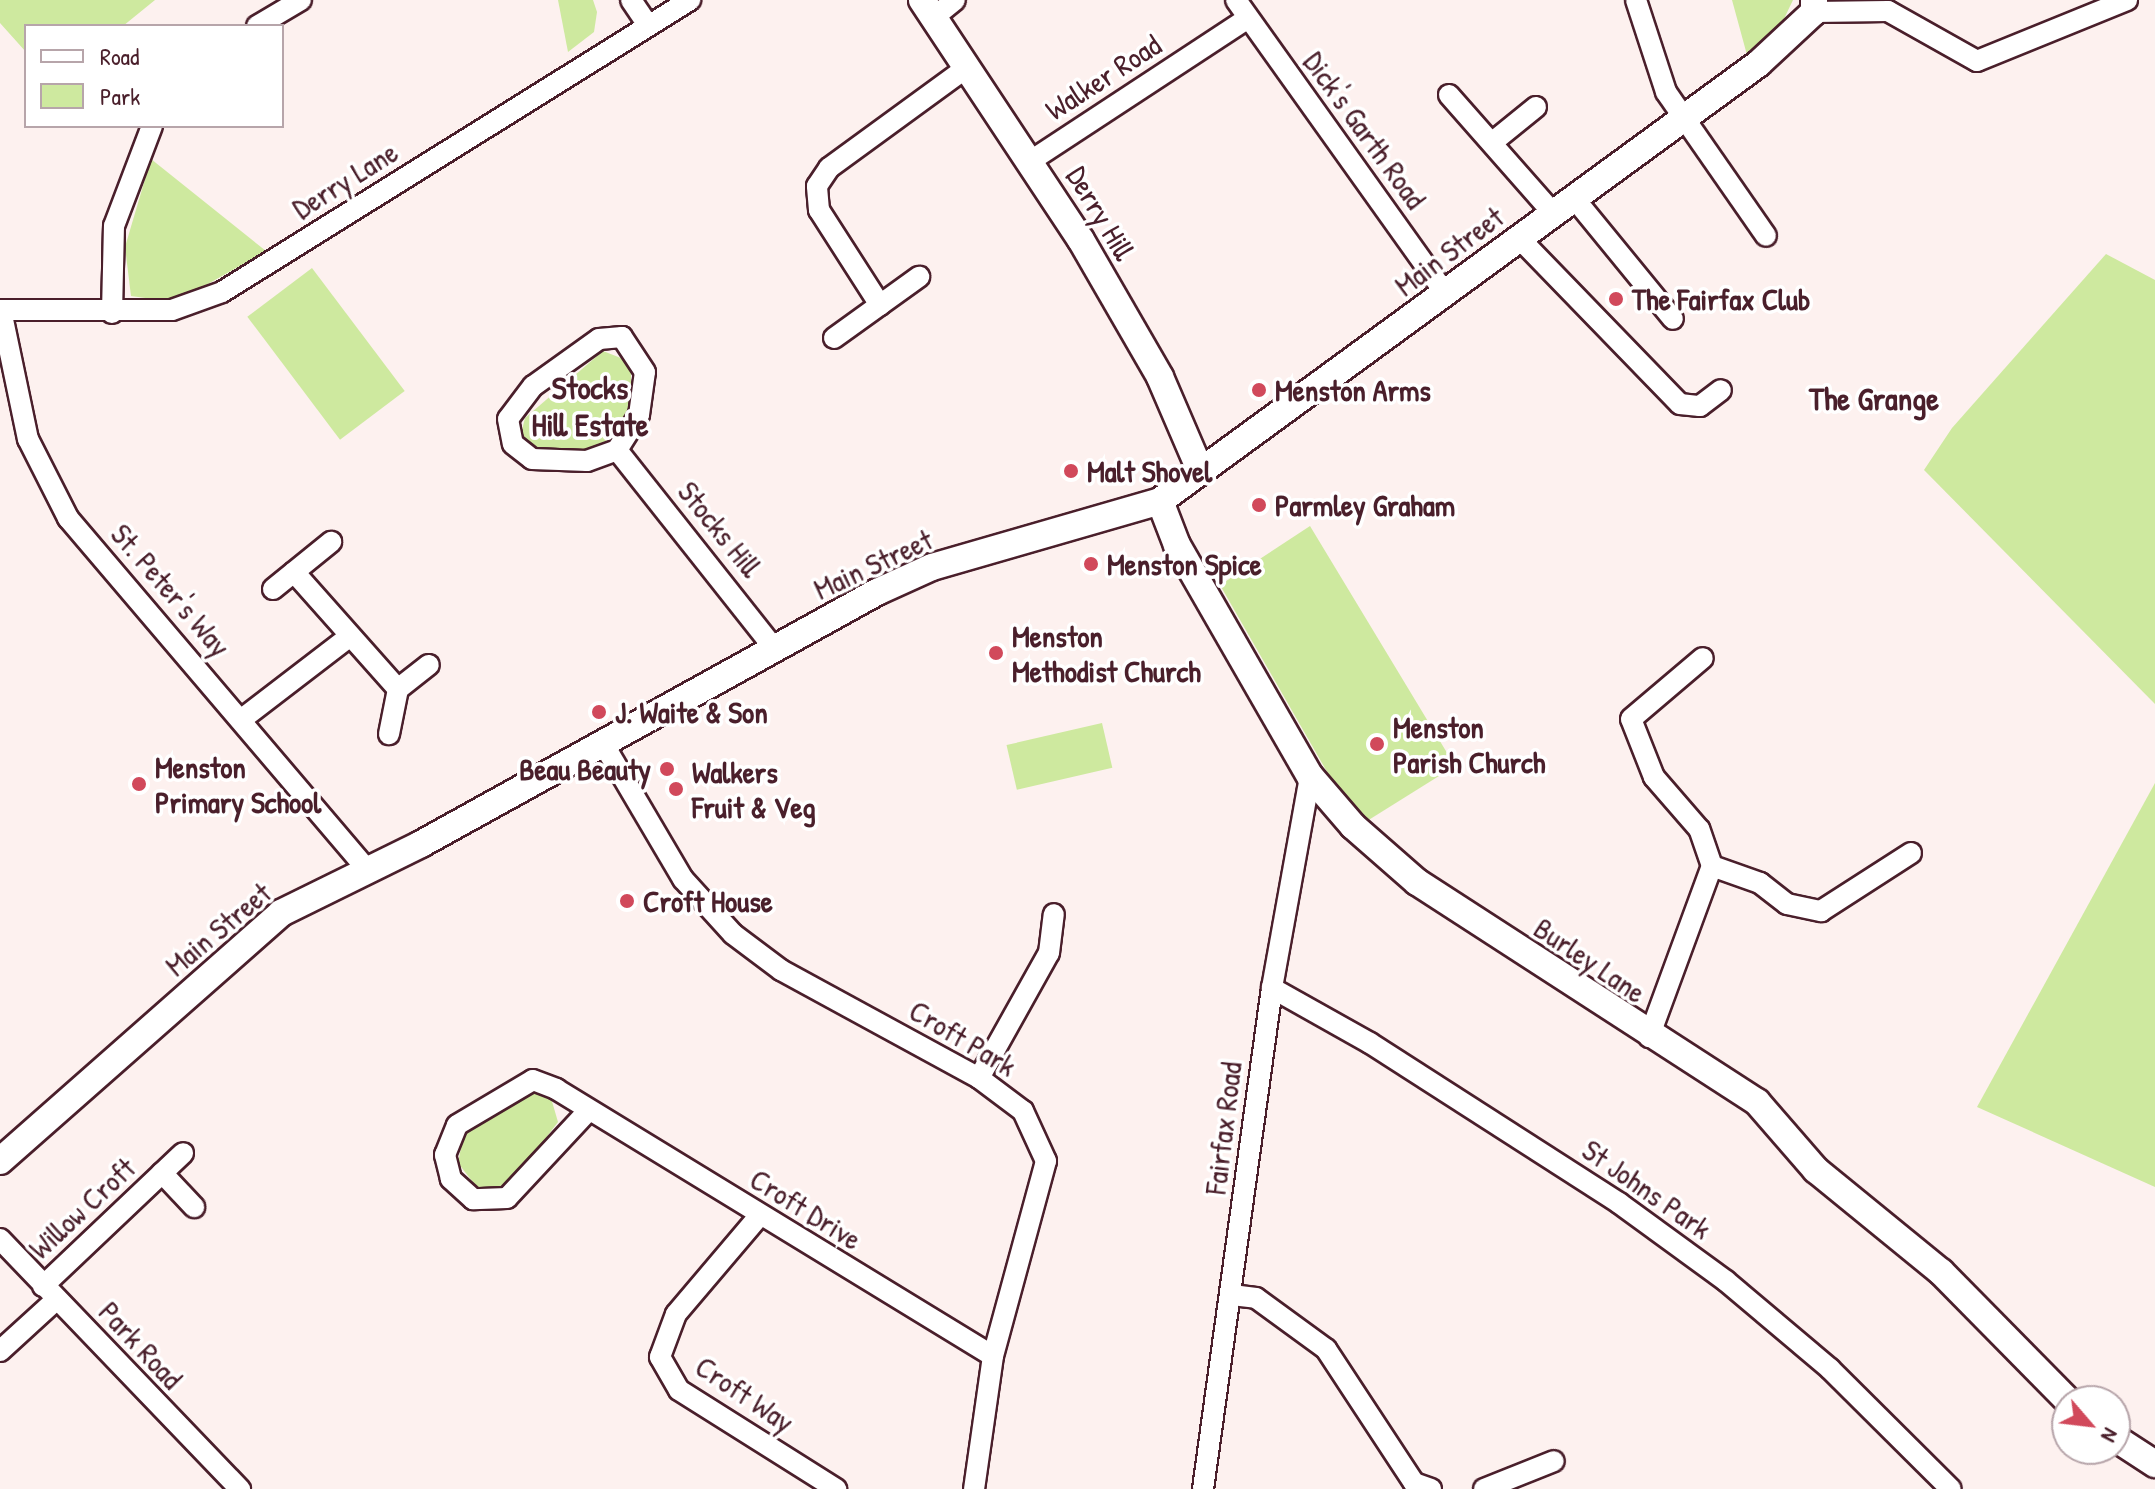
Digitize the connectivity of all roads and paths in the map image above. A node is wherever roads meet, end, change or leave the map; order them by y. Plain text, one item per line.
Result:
1 (301, 0) edge
2 (631, 0) edge
3 (690, 0) edge
4 (955, 0) edge
5 (1236, 0) edge
6 (1636, 0) edge
7 (2127, 0) edge
8 (1814, 6) edge
9 (928, 9) edge
10 (1248, 18) junction
11 (260, 24) edge
12 (648, 25) junction
13 (965, 69) junction
14 (1449, 95) dead end
15 (1536, 107) dead end
16 (1682, 119) junction
17 (151, 128) edge
18 (1494, 141) junction
19 (1032, 160) junction
20 (1563, 206) junction
21 (1766, 236) dead end
22 (1519, 238) junction
23 (919, 277) dead end
24 (1446, 294) junction
25 (880, 305) junction
26 (1, 310) edge
27 (112, 313) junction
28 (1673, 319) dead end
29 (834, 338) dead end
30 (1721, 390) dead end
31 (617, 450) junction
32 (1201, 472) junction
33 (1160, 501) junction
34 (331, 542) dead end
35 (294, 572) junction
36 (273, 589) dead end
37 (350, 636) junction
38 (774, 648) junction
39 (1703, 658) dead end
40 (429, 665) dead end
41 (398, 689) junction
42 (242, 719) junction
43 (389, 734) dead end
44 (604, 745) junction
45 (1310, 776) junction
46 (1911, 853) dead end
47 (1712, 866) junction
48 (369, 872) junction
49 (1054, 914) dead end
50 (1272, 988) junction
51 (1649, 1037) junction
52 (979, 1078) junction
53 (589, 1110) junction
54 (183, 1153) dead end
55 (1, 1157) edge
56 (162, 1173) junction
57 (194, 1207) dead end
58 (760, 1215) junction
59 (0, 1239) edge
60 (50, 1292) junction
61 (1232, 1295) junction
62 (0, 1351) edge
63 (993, 1356) junction
64 (2052, 1385) edge
65 (2131, 1448) edge
66 (1554, 1461) dead end
67 (2155, 1464) edge
68 (240, 1489) edge
69 (836, 1489) edge
70 (974, 1489) edge
71 (1203, 1489) edge
72 (1431, 1489) edge
73 (1484, 1489) edge
74 (1950, 1489) edge

1 - 11 street
2 - 12 street
3 - 12 street, Derry Lane
4 - 9 street
5 - 10 street, Dick's Garth Road
6 - 16 street
7 - 8 street
8 - 16 street, Main Street
9 - 13 street, Derry Hill
10 - 19 street, Walker Road
10 - 24 street, Dick's Garth Road
12 - 27 street, Derry Lane
13 - 19 street, Derry Hill
13 - 25 street
14 - 18 street
15 - 18 street
16 - 20 street, Main Street
16 - 21 street
17 - 27 street
18 - 20 street
19 - 32 street, Derry Hill
20 - 22 street, Main Street
20 - 28 street
22 - 24 street, Main Street
22 - 30 street
23 - 25 street
24 - 32 street, Main Street
25 - 29 street
26 - 27 street, Derry Lane
26 - 42 street, St. Peter's Way
31 - 31 street
31 - 38 street, Stocks Hill
32 - 33 street, Main Street
33 - 38 street, Main Street
33 - 45 street, Burley Lane
34 - 35 street
35 - 36 street
35 - 37 street
37 - 41 street
37 - 42 street
38 - 44 street, Main Street
39 - 47 street
40 - 41 street
41 - 43 street
42 - 48 street, St. Peter's Way
44 - 48 street, Main Street
44 - 52 street, Croft Park
45 - 50 street, Fairfax Road
45 - 51 street, Burley Lane
46 - 47 street
47 - 51 street
48 - 55 street, Main Street
49 - 52 street
50 - 61 street, Fairfax Road
50 - 74 street, St Johns Park
51 - 64 street, Burley Lane
52 - 63 street, Croft Park
53 - 53 street, Croft Drive
53 - 58 street, Croft Drive
54 - 56 street, Willow Croft
56 - 57 street, Willow Croft
56 - 60 street, Willow Croft
58 - 63 street, Croft Drive
58 - 69 street, Croft Way
59 - 60 street, Park Road
60 - 62 street, Willow Croft
60 - 68 street, Park Road
61 - 71 street, Fairfax Road
61 - 72 street
63 - 70 street, Croft Park
65 - 67 street
66 - 73 street

